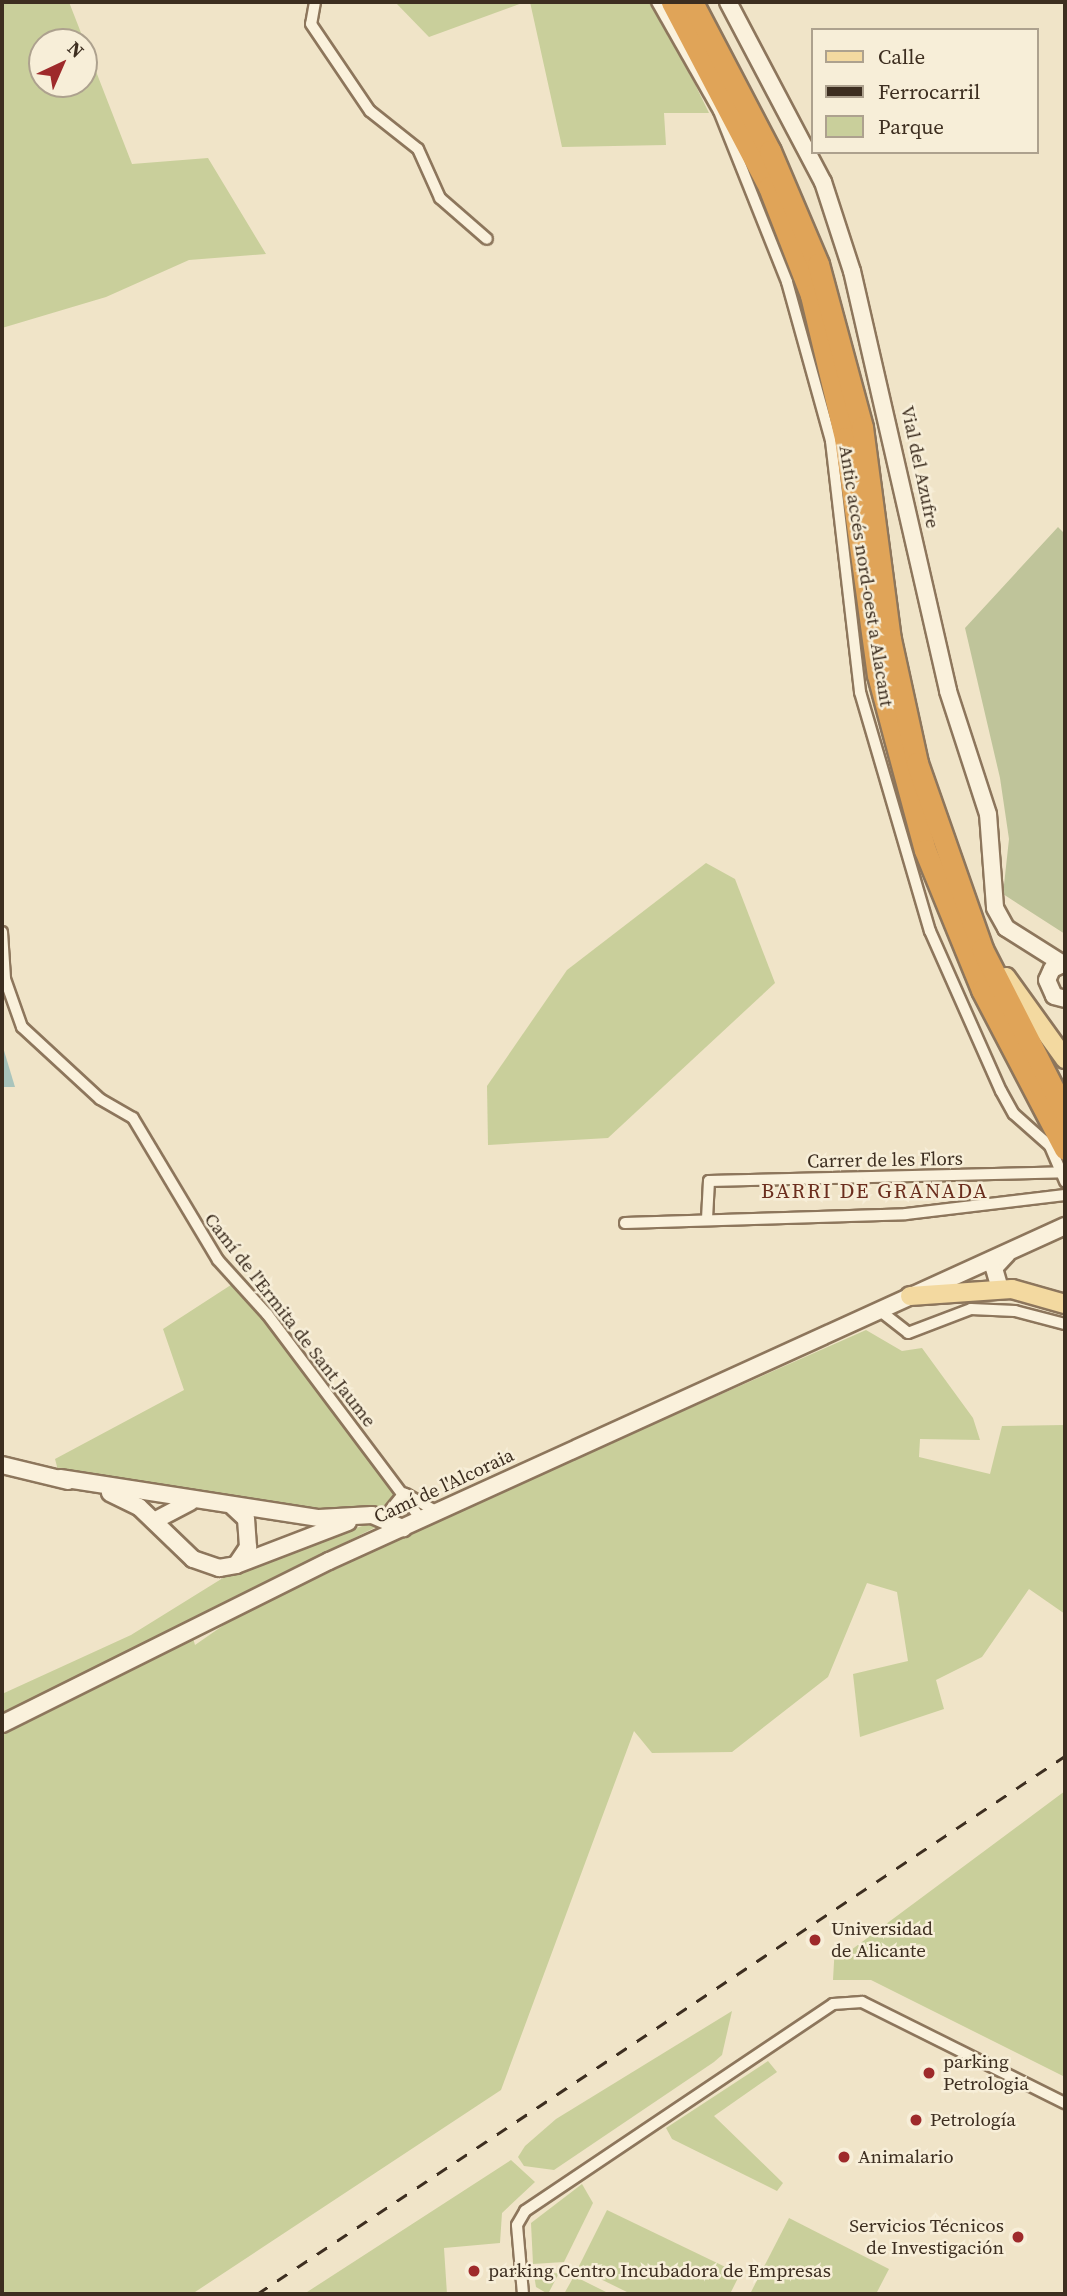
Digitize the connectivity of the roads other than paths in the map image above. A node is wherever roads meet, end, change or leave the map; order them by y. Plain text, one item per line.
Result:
1 (315, 2) edge
2 (657, 2) edge
3 (672, 2) edge
4 (692, 2) edge
5 (728, 2) edge
6 (487, 239) dead end
7 (872, 500) junction
8 (2, 932) edge
9 (1033, 945) junction
10 (1065, 963) edge
11 (1048, 976) junction
12 (1065, 999) edge
13 (1065, 1059) edge
14 (1065, 1112) edge
15 (1065, 1149) edge
16 (1064, 1176) edge
17 (1065, 1195) edge
18 (707, 1219) junction
19 (625, 1223) dead end
20 (1065, 1226) edge
21 (1065, 1232) edge
22 (996, 1265) junction
23 (1000, 1289) junction
24 (910, 1296) junction
25 (1065, 1304) edge
26 (879, 1310) junction
27 (1065, 1324) edge
28 (2, 1465) edge
29 (60, 1478) junction
30 (404, 1493) junction
31 (196, 1501) junction
32 (233, 1507) junction
33 (437, 1512) junction
34 (383, 1519) junction
35 (355, 1520) junction
36 (421, 1520) junction
37 (154, 1521) junction
38 (403, 1528) junction
39 (236, 1565) junction
40 (2, 1724) edge
41 (1065, 2103) edge
42 (523, 2294) edge

1 - 6 street
2 - 16 street
3 - 15 highway, Antic accés nord-oest a Alacant
4 - 7 highway, Antic accés nord-oest a Alacant
5 - 9 street, Vial del Azufre
7 - 13 main road
7 - 14 highway, Antic accés nord-oest a Alacant
8 - 30 street, Camí de l'Ermita de Sant Jaume
9 - 10 street, Vial del Azufre
9 - 11 street, Vial del Azufre
10 - 11 street
11 - 12 street, Vial del Azufre
16 - 18 street, Carrer de les Flors
17 - 18 street
18 - 19 street
20 - 22 street, Camí de l'Alcoraia
20 - 24 street, Camí de l'Alcoraia
21 - 22 street, Camí de l'Alcoraia
22 - 23 street
22 - 24 street, Camí de l'Alcoraia
23 - 24 main road
23 - 25 main road
24 - 26 street, Camí de l'Alcoraia
26 - 27 street
26 - 33 street, Camí de l'Alcoraia
28 - 29 street
29 - 31 street
29 - 37 street
30 - 33 street, Camí de l'Ermita de Sant Jaume
30 - 34 street
30 - 36 street, Camí de l'Ermita de Sant Jaume
31 - 32 street
31 - 37 street
32 - 35 street
32 - 39 street
33 - 36 street, Camí de l'Alcoraia
34 - 35 street
34 - 38 street
35 - 39 street
36 - 38 street, Camí de l'Alcoraia
37 - 39 street
38 - 40 street, Camí de l'Alcoraia
41 - 42 street

